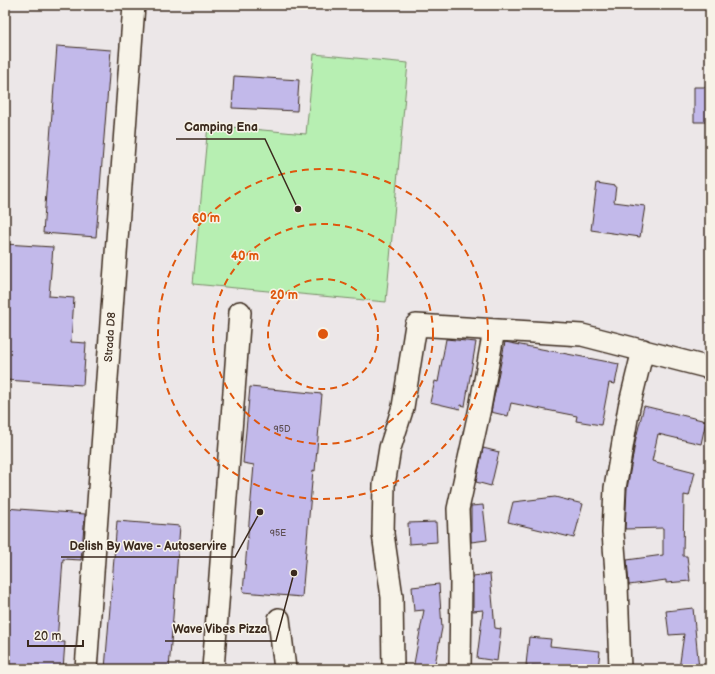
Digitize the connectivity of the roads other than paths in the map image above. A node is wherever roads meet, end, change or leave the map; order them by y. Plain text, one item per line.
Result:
1 (134, 5) edge
2 (240, 312) dead end
3 (494, 330) junction
4 (643, 350) junction
5 (710, 368) edge
6 (279, 619) dead end
7 (86, 669) edge
8 (213, 669) edge
9 (285, 669) edge
10 (393, 669) edge
11 (460, 669) edge
12 (620, 669) edge

1 - 7 street, Strada D8
2 - 8 street
3 - 4 street
3 - 10 street
3 - 11 street
4 - 5 street
4 - 12 street
6 - 9 street

